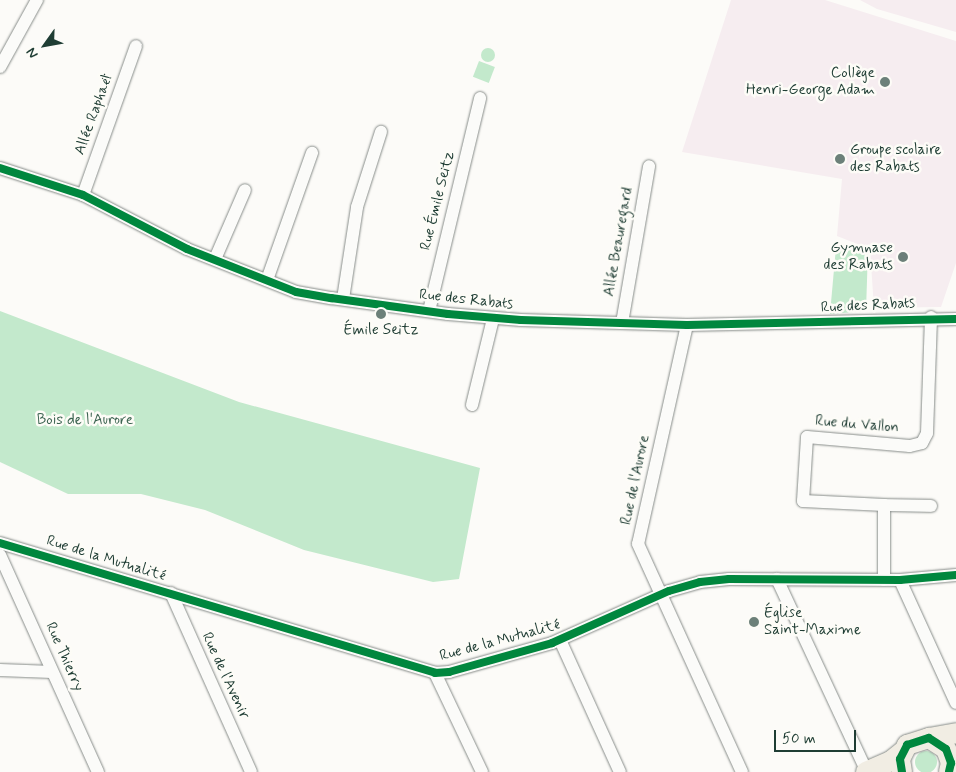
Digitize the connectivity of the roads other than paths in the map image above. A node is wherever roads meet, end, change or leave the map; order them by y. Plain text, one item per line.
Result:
1 (37, 0) edge
2 (136, 46) dead end
3 (0, 67) edge
4 (480, 98) dead end
5 (380, 132) dead end
6 (312, 153) dead end
7 (649, 166) dead end
8 (0, 168) edge
9 (245, 190) dead end
10 (83, 195) junction
11 (215, 259) junction
12 (267, 280) junction
13 (342, 299) junction
14 (430, 311) junction
15 (931, 317) junction
16 (493, 319) junction
17 (956, 319) edge
18 (622, 323) junction
19 (687, 325) junction
20 (472, 405) dead end
21 (884, 505) junction
22 (931, 506) dead end
23 (0, 543) edge
24 (0, 555) edge
25 (956, 575) edge
26 (778, 578) junction
27 (884, 580) junction
28 (900, 580) junction
29 (171, 593) junction
30 (659, 595) junction
31 (560, 640) junction
32 (0, 670) edge
33 (52, 672) junction
34 (435, 673) junction
35 (956, 703) edge
36 (956, 732) edge
37 (929, 738) junction
38 (902, 752) junction
39 (952, 763) edge
40 (478, 771) edge
41 (98, 772) edge
42 (251, 772) edge
43 (620, 772) edge
44 (742, 772) edge
45 (866, 772) edge
46 (902, 772) edge

1 - 3 street
2 - 10 street, Allée Raphaël
4 - 14 street, Rue Émile Seitz
5 - 13 street
6 - 12 street
7 - 18 street, Allée Beauregard
8 - 10 street, Rue des Rabats
9 - 11 street
10 - 11 street, Rue des Rabats
11 - 12 street, Rue des Rabats
12 - 13 street, Rue des Rabats
13 - 14 street, Rue des Rabats
14 - 16 street, Rue des Rabats
15 - 17 street, Rue des Rabats
15 - 19 street, Rue des Rabats
15 - 21 street, Rue du Vallon
16 - 18 street, Rue des Rabats
16 - 20 street
18 - 19 street, Rue des Rabats
19 - 30 street, Rue de l'Aurore
21 - 22 street, Rue du Vallon
21 - 27 street
23 - 29 street, Rue de la Mutualité
24 - 33 street, Rue Thierry
25 - 28 street, Rue de la Mutualité
26 - 27 street, Rue de la Mutualité
26 - 30 street, Rue de la Mutualité
26 - 45 street
27 - 28 street, Rue de la Mutualité
28 - 35 street
29 - 34 street, Rue de la Mutualité
29 - 42 street, Rue de l'Avenir
30 - 31 street, Rue de la Mutualité
30 - 44 street, Rue de l'Aurore
31 - 34 street, Rue de la Mutualité
31 - 43 street
32 - 33 street
33 - 41 street, Rue Thierry
34 - 40 street
36 - 37 main road
37 - 38 main road
37 - 39 main road
38 - 45 main road
38 - 46 main road

